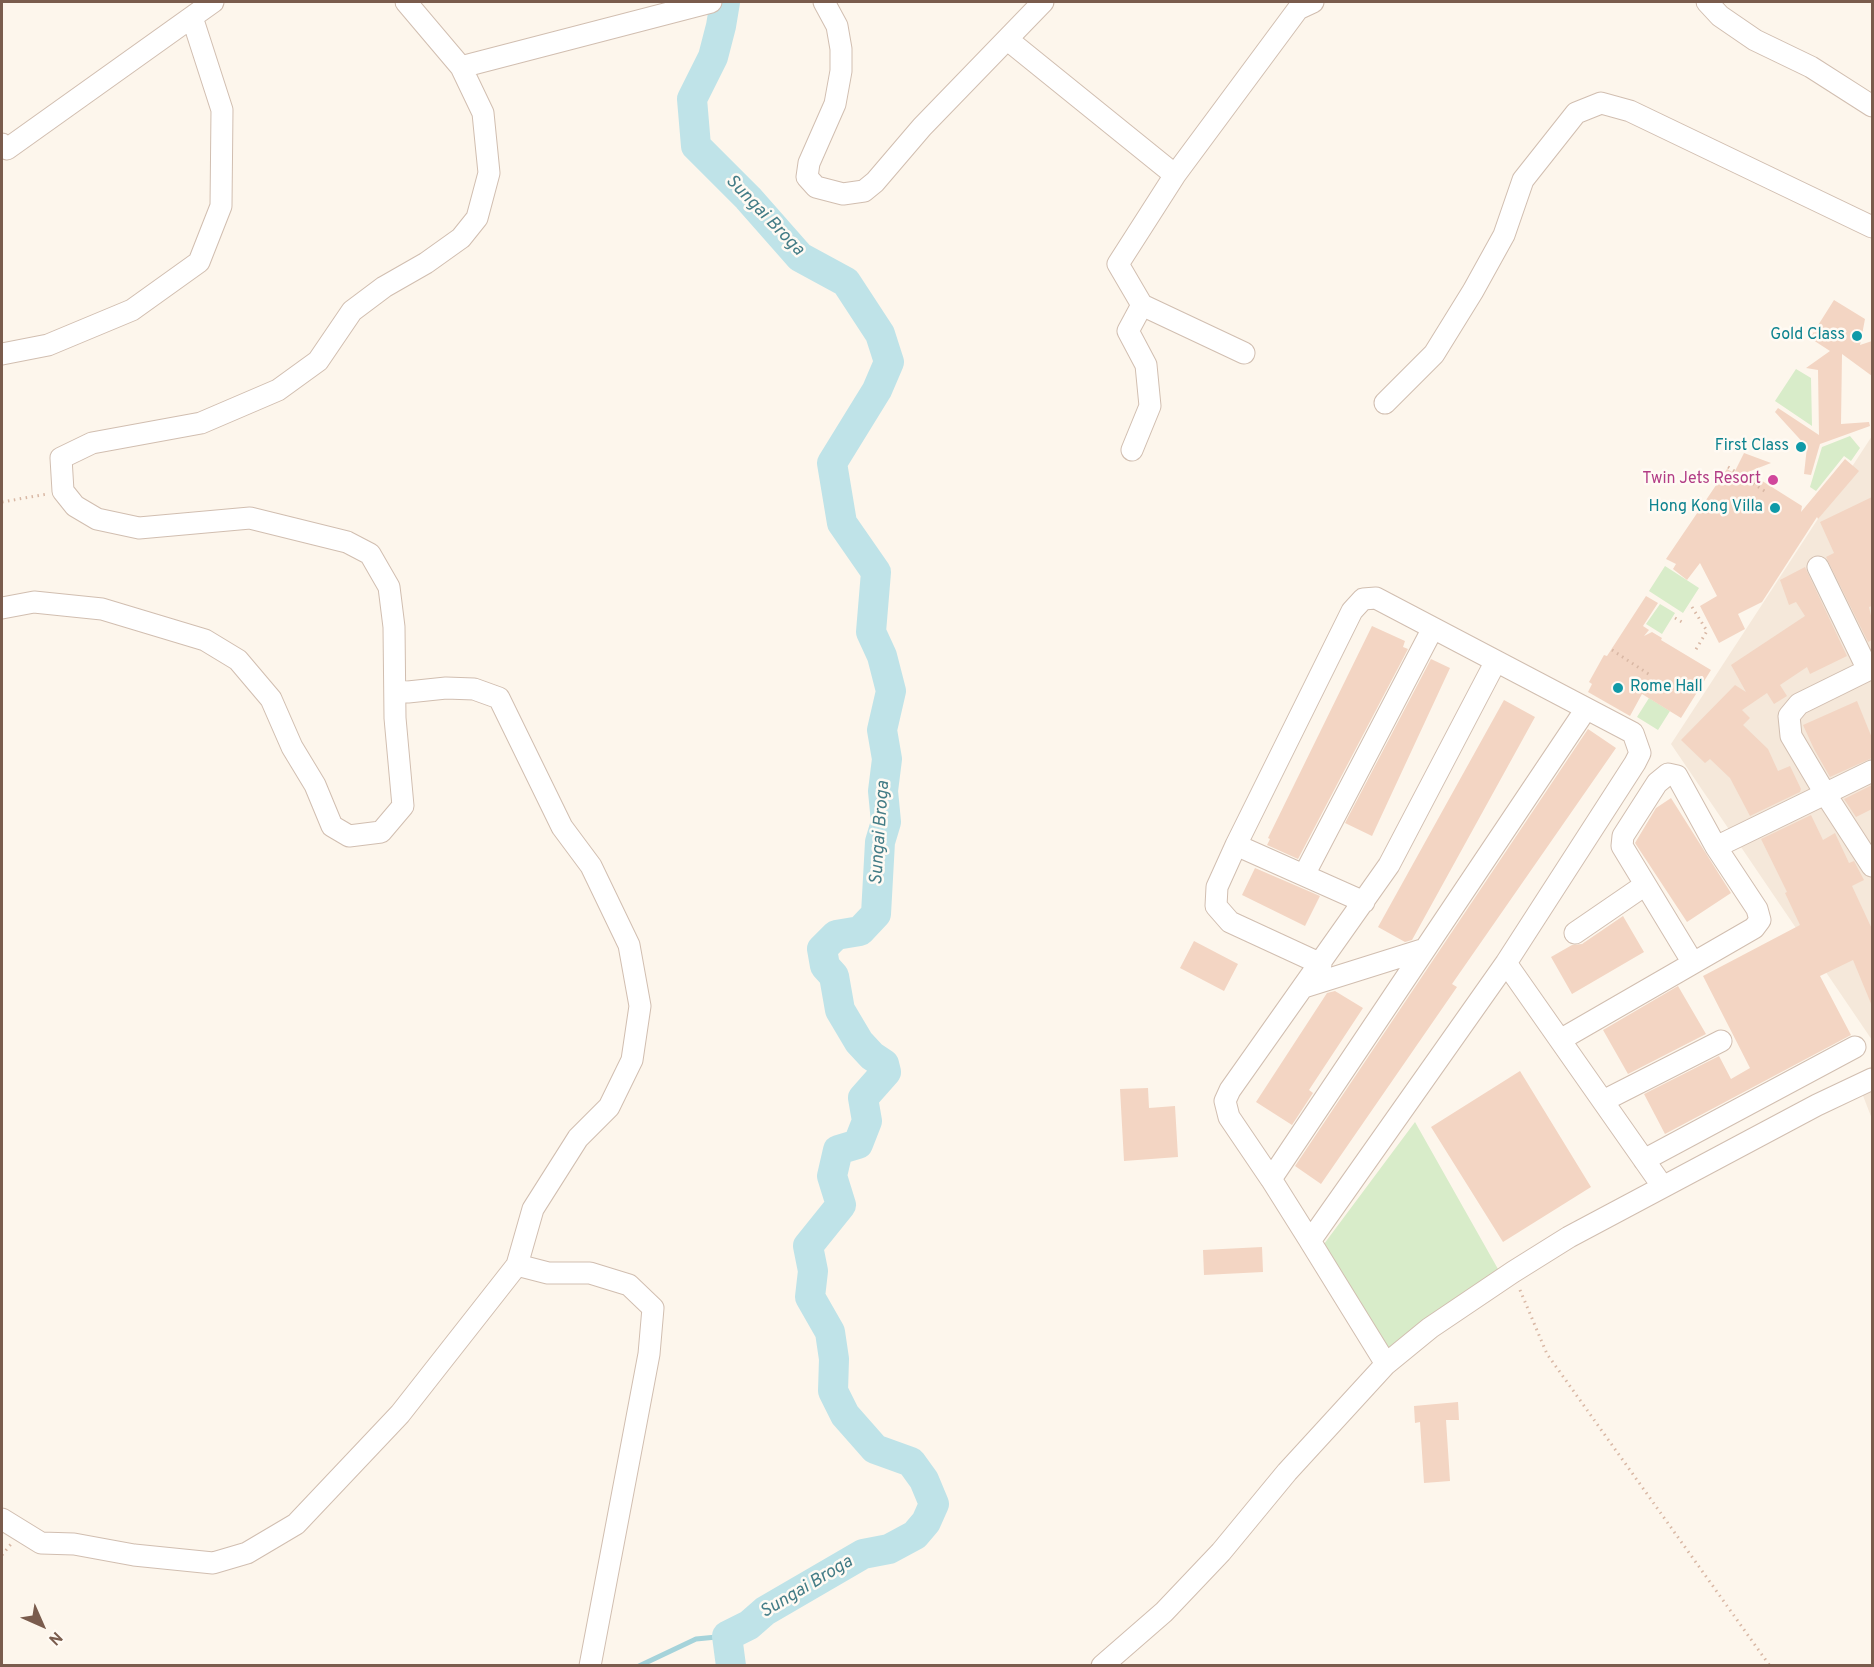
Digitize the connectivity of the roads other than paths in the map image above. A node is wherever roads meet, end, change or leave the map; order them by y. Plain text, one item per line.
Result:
1 (213, 2) edge
2 (406, 2) edge
3 (824, 2) edge
4 (1043, 2) edge
5 (1313, 2) edge
6 (1707, 2) edge
7 (706, 3) edge
8 (192, 17) junction
9 (1008, 40) junction
10 (460, 67) junction
11 (1872, 106) edge
12 (2, 144) edge
13 (1175, 174) junction
14 (1872, 227) edge
15 (1142, 305) junction
16 (1244, 353) dead end
17 (2, 354) edge
18 (1385, 403) dead end
19 (1132, 450) dead end
20 (1818, 567) dead end
21 (2, 608) edge
22 (1433, 628) junction
23 (1496, 661) junction
24 (1870, 669) edge
25 (395, 691) junction
26 (1586, 709) junction
27 (1872, 771) edge
28 (1826, 795) junction
29 (1236, 844) junction
30 (1716, 847) junction
31 (1872, 866) edge
32 (1304, 875) junction
33 (1645, 885) junction
34 (1364, 902) junction
35 (1575, 933) dead end
36 (1425, 949) junction
37 (1506, 963) junction
38 (1693, 963) junction
39 (1320, 964) junction
40 (1304, 987) junction
41 (1560, 1040) junction
42 (1721, 1041) dead end
43 (1856, 1047) dead end
44 (1872, 1080) edge
45 (1603, 1101) junction
46 (1644, 1160) junction
47 (1271, 1179) junction
48 (1663, 1187) junction
49 (1310, 1241) junction
50 (517, 1265) junction
51 (1386, 1364) junction
52 (2, 1519) edge
53 (590, 1665) edge
54 (1102, 1665) edge

1 - 8 street
2 - 10 street
3 - 9 street
4 - 9 street
5 - 13 street
6 - 11 street
7 - 10 street
8 - 12 street
8 - 17 street
9 - 13 street
10 - 25 street
13 - 15 street
14 - 18 street
15 - 16 street
15 - 19 street
20 - 24 street
21 - 25 street
22 - 23 street
22 - 29 street
22 - 32 street
23 - 26 street
23 - 34 street
24 - 28 street
25 - 50 street
26 - 36 street
26 - 37 street
27 - 28 street
28 - 30 street
28 - 31 street
29 - 32 street
29 - 39 street
30 - 33 street
30 - 38 street
32 - 34 street
33 - 35 street
33 - 38 street
34 - 39 street
36 - 40 street
36 - 47 street
37 - 41 street
37 - 49 street
38 - 41 street
39 - 40 street
40 - 47 street
41 - 45 street
42 - 45 street
43 - 46 street
44 - 48 street
45 - 46 street
46 - 48 street
47 - 49 street
48 - 51 street
49 - 51 street
50 - 52 street
50 - 53 street
51 - 54 street

